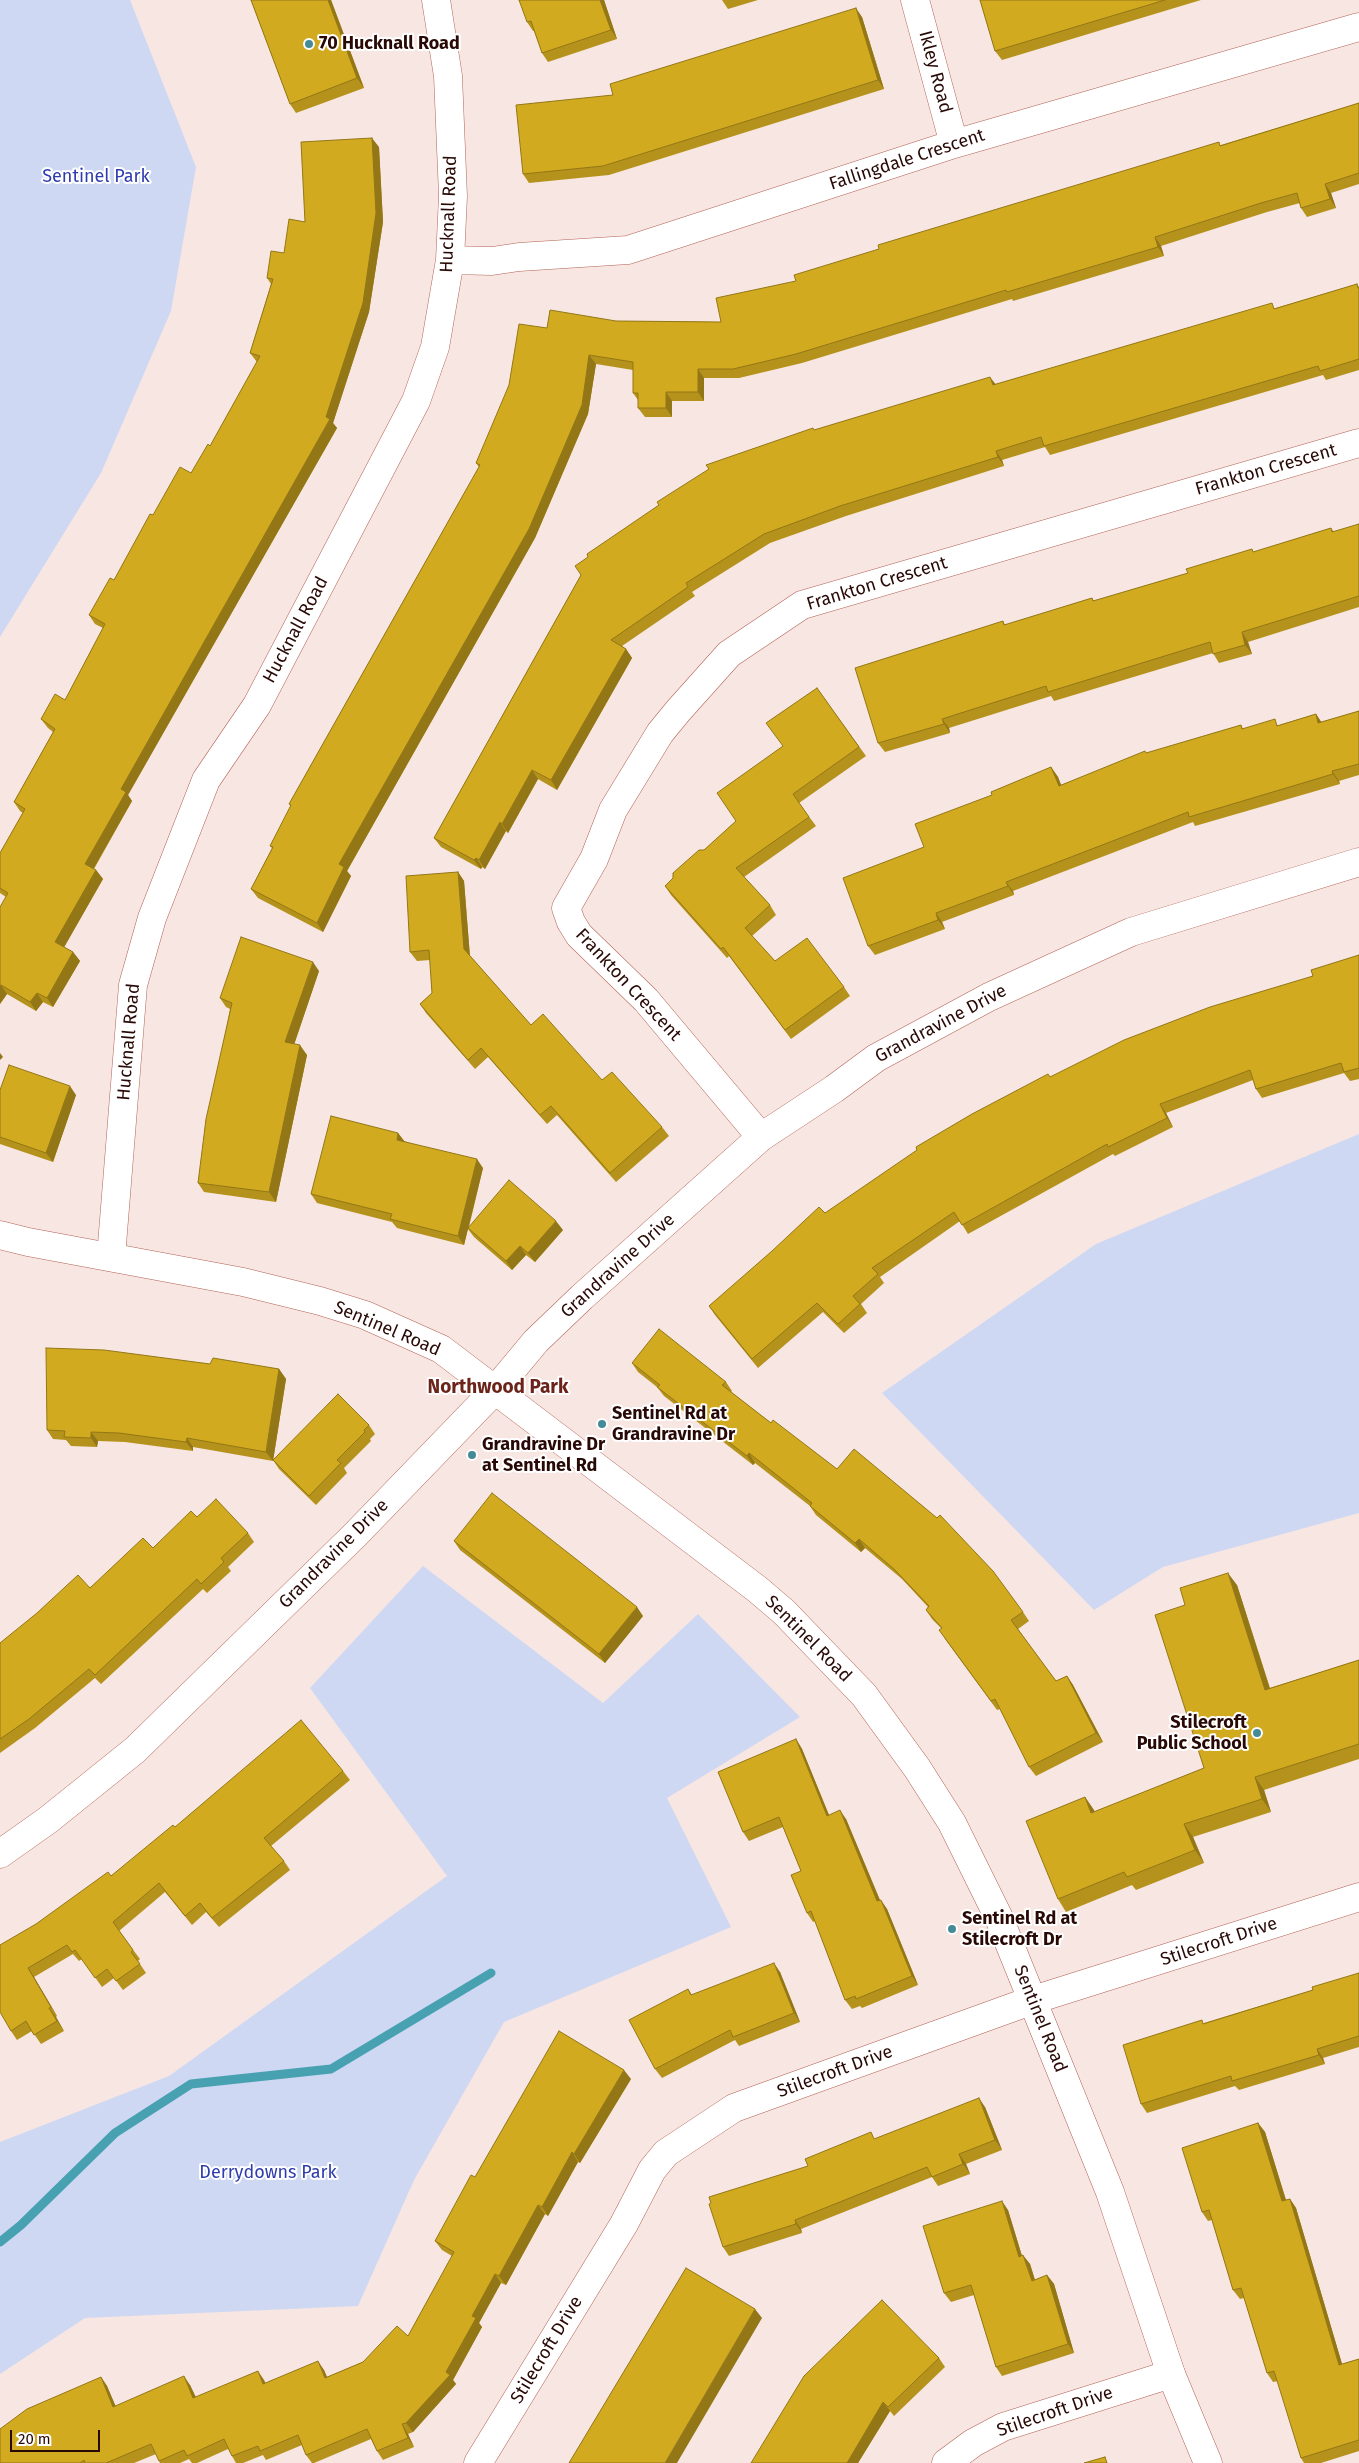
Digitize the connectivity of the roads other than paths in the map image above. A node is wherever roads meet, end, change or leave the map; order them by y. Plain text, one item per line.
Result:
1 (436, 0) edge
2 (915, 0) edge
3 (1359, 27) edge
4 (954, 144) junction
5 (450, 260) junction
6 (1359, 443) edge
7 (1359, 862) edge
8 (761, 1137) junction
9 (0, 1235) edge
10 (111, 1257) junction
11 (496, 1389) junction
12 (0, 1854) edge
13 (1359, 1897) edge
14 (1033, 2000) junction
15 (1171, 2374) junction
16 (478, 2463) edge
17 (946, 2463) edge
18 (1208, 2463) edge

1 - 5 street, Hucknall Road
2 - 4 street, Ikley Road
3 - 4 street, Fallingdale Crescent
4 - 5 street, Fallingdale Crescent
5 - 10 street, Hucknall Road
6 - 8 street, Frankton Crescent
7 - 8 street, Grandravine Drive
8 - 11 street, Grandravine Drive
9 - 10 street, Sentinel Road
10 - 11 street, Sentinel Road
11 - 12 street, Grandravine Drive
11 - 14 street, Sentinel Road
13 - 14 street, Stilecroft Drive
14 - 15 street, Sentinel Road
14 - 16 street, Stilecroft Drive
15 - 17 street, Stilecroft Drive
15 - 18 street, Sentinel Road

